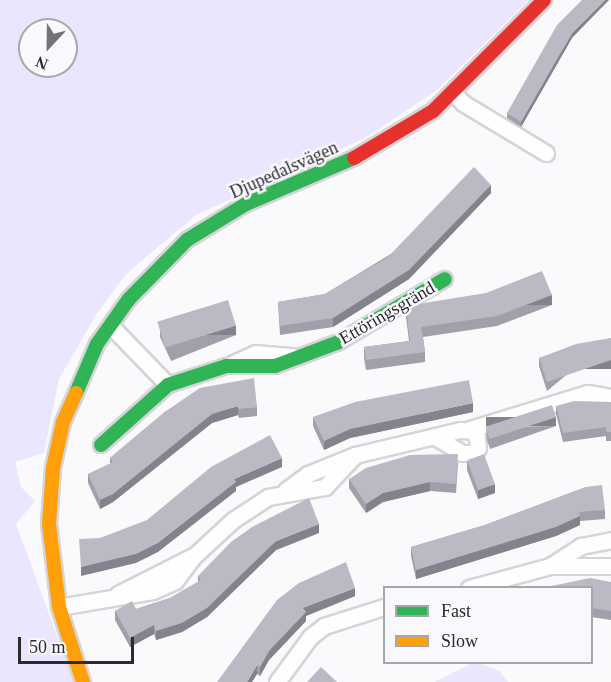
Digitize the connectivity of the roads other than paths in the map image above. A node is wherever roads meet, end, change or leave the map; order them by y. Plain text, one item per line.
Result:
1 (544, 0) edge
2 (454, 93) junction
3 (546, 153) dead end
4 (445, 279) dead end
5 (110, 325) junction
6 (293, 356) joint
7 (226, 366) joint
8 (168, 385) junction
9 (611, 397) edge
10 (470, 429) junction
11 (437, 438) junction
12 (101, 445) dead end
13 (610, 542) edge
14 (610, 564) edge
15 (550, 566) junction
16 (476, 586) edge
17 (59, 607) junction
18 (382, 610) edge
19 (83, 682) edge
20 (277, 682) edge

1 - 2 street, Djupedalsvägen
2 - 3 street
2 - 5 street, Djupedalsvägen
4 - 6 street, Ettöringsgränd
5 - 8 street
5 - 17 street, Djupedalsvägen
6 - 7 street, Ettöringsgränd
7 - 8 street, Ettöringsgränd
8 - 12 street
9 - 10 street
10 - 11 street
10 - 11 street
11 - 17 street
13 - 15 street
14 - 15 street
15 - 16 street
17 - 19 street, Djupedalsvägen
18 - 20 street

